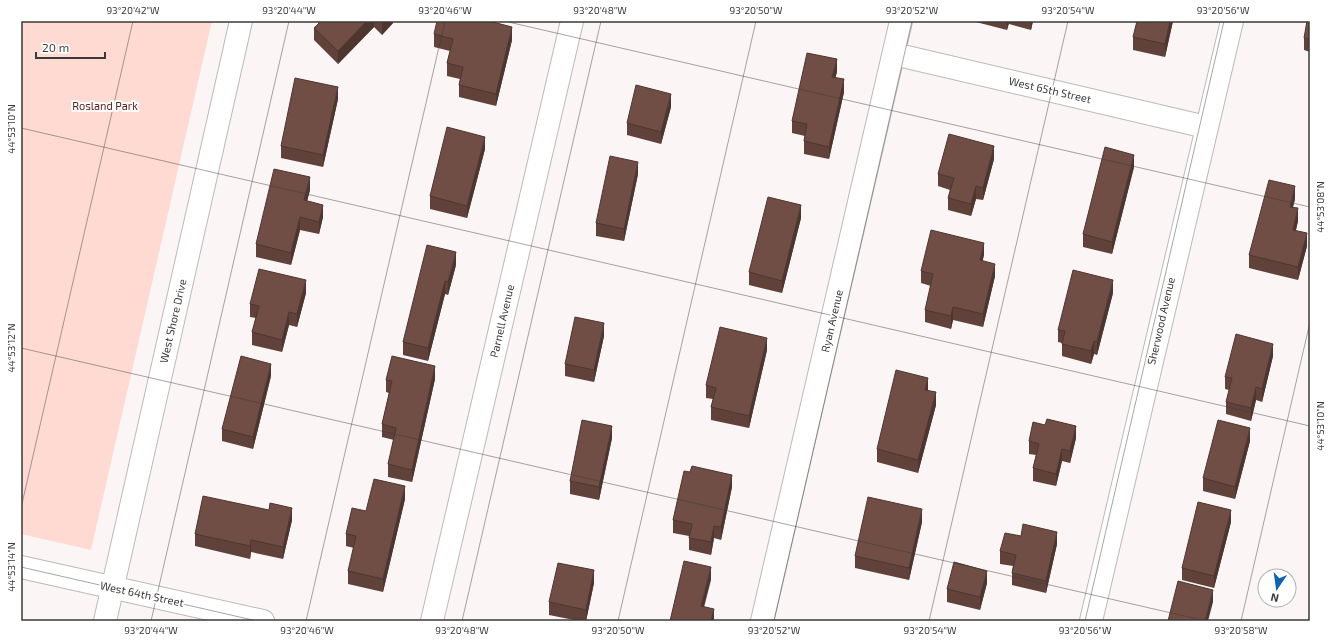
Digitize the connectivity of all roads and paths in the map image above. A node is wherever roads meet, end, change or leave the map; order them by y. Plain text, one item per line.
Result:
1 (241, 21) edge
2 (572, 21) edge
3 (901, 21) edge
4 (1232, 21) edge
5 (894, 54) junction
6 (1206, 127) junction
7 (21, 567) edge
8 (113, 588) junction
9 (105, 621) edge
10 (263, 621) edge
11 (432, 621) edge
12 (762, 621) edge
13 (1091, 621) edge

1 - 8 street, West Shore Drive
2 - 11 street, Parnell Avenue
3 - 5 street, Ryan Avenue
4 - 6 street, Sherwood Avenue
5 - 6 street, West 65th Street
5 - 12 street, Ryan Avenue
6 - 13 street, Sherwood Avenue
7 - 8 street, West 64th Street
8 - 9 street, West Shore Drive
8 - 10 street, West 64th Street

